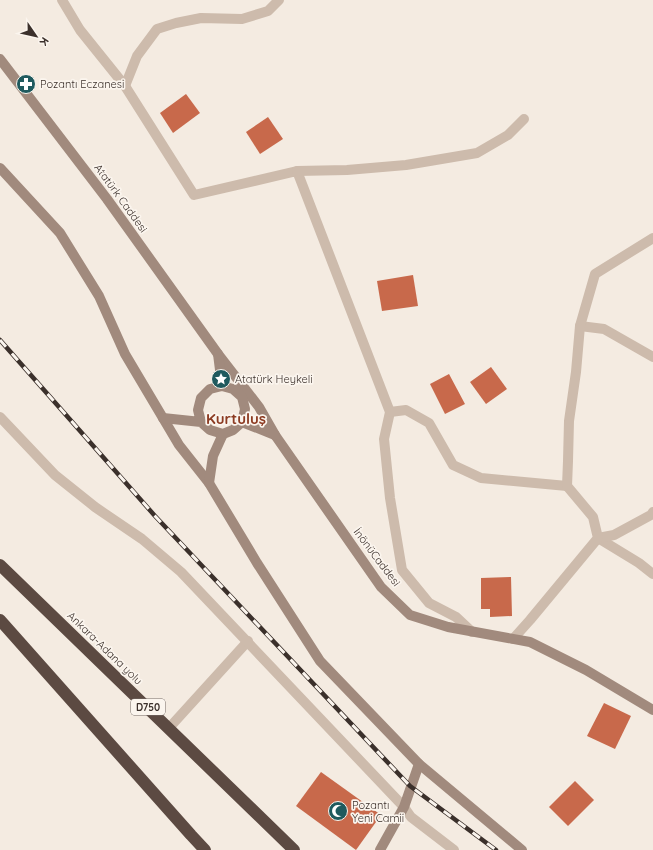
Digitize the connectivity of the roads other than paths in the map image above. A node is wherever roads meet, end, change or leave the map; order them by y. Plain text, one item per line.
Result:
1 (62, 0) edge
2 (278, 0) edge
3 (0, 60) edge
4 (125, 86) junction
5 (524, 119) dead end
6 (0, 168) edge
7 (297, 171) junction
8 (653, 238) edge
9 (580, 326) junction
10 (218, 354) junction
11 (653, 357) edge
12 (222, 386) junction
13 (390, 412) junction
14 (0, 417) edge
15 (163, 418) junction
16 (201, 422) junction
17 (242, 422) junction
18 (222, 434) junction
19 (275, 435) junction
20 (209, 482) junction
21 (567, 486) junction
22 (653, 512) edge
23 (598, 538) junction
24 (0, 565) edge
25 (653, 574) edge
26 (0, 620) edge
27 (472, 632) junction
28 (513, 639) junction
29 (248, 641) junction
30 (653, 710) edge
31 (169, 728) junction
32 (419, 764) junction
33 (404, 807) junction
34 (205, 850) edge
35 (294, 850) edge
36 (380, 850) edge
37 (454, 850) edge
38 (522, 850) edge

1 - 4 street
2 - 4 street
3 - 10 main road, Atatürk Caddesi
4 - 7 street
5 - 7 street
6 - 15 main road
7 - 13 street
8 - 9 street
9 - 11 street
9 - 21 street
10 - 12 main road
10 - 19 main road, İnönüCaddesi
12 - 16 main road
12 - 17 main road
13 - 21 street
13 - 27 street
14 - 29 street
15 - 16 main road
15 - 20 main road
16 - 18 main road
17 - 18 main road
17 - 19 main road
18 - 20 main road
19 - 27 main road, İnönüCaddesi
20 - 32 main road
21 - 23 street
22 - 23 street
23 - 25 street
23 - 28 street
24 - 31 highway, Ankara-Adana yolu / D750
26 - 34 highway
27 - 28 main road, İnönüCaddesi
28 - 30 main road, İnönüCaddesi
29 - 31 street
29 - 33 street
31 - 35 highway, Ankara-Adana yolu / D750
32 - 33 main road
32 - 38 main road
33 - 36 main road
33 - 37 street

